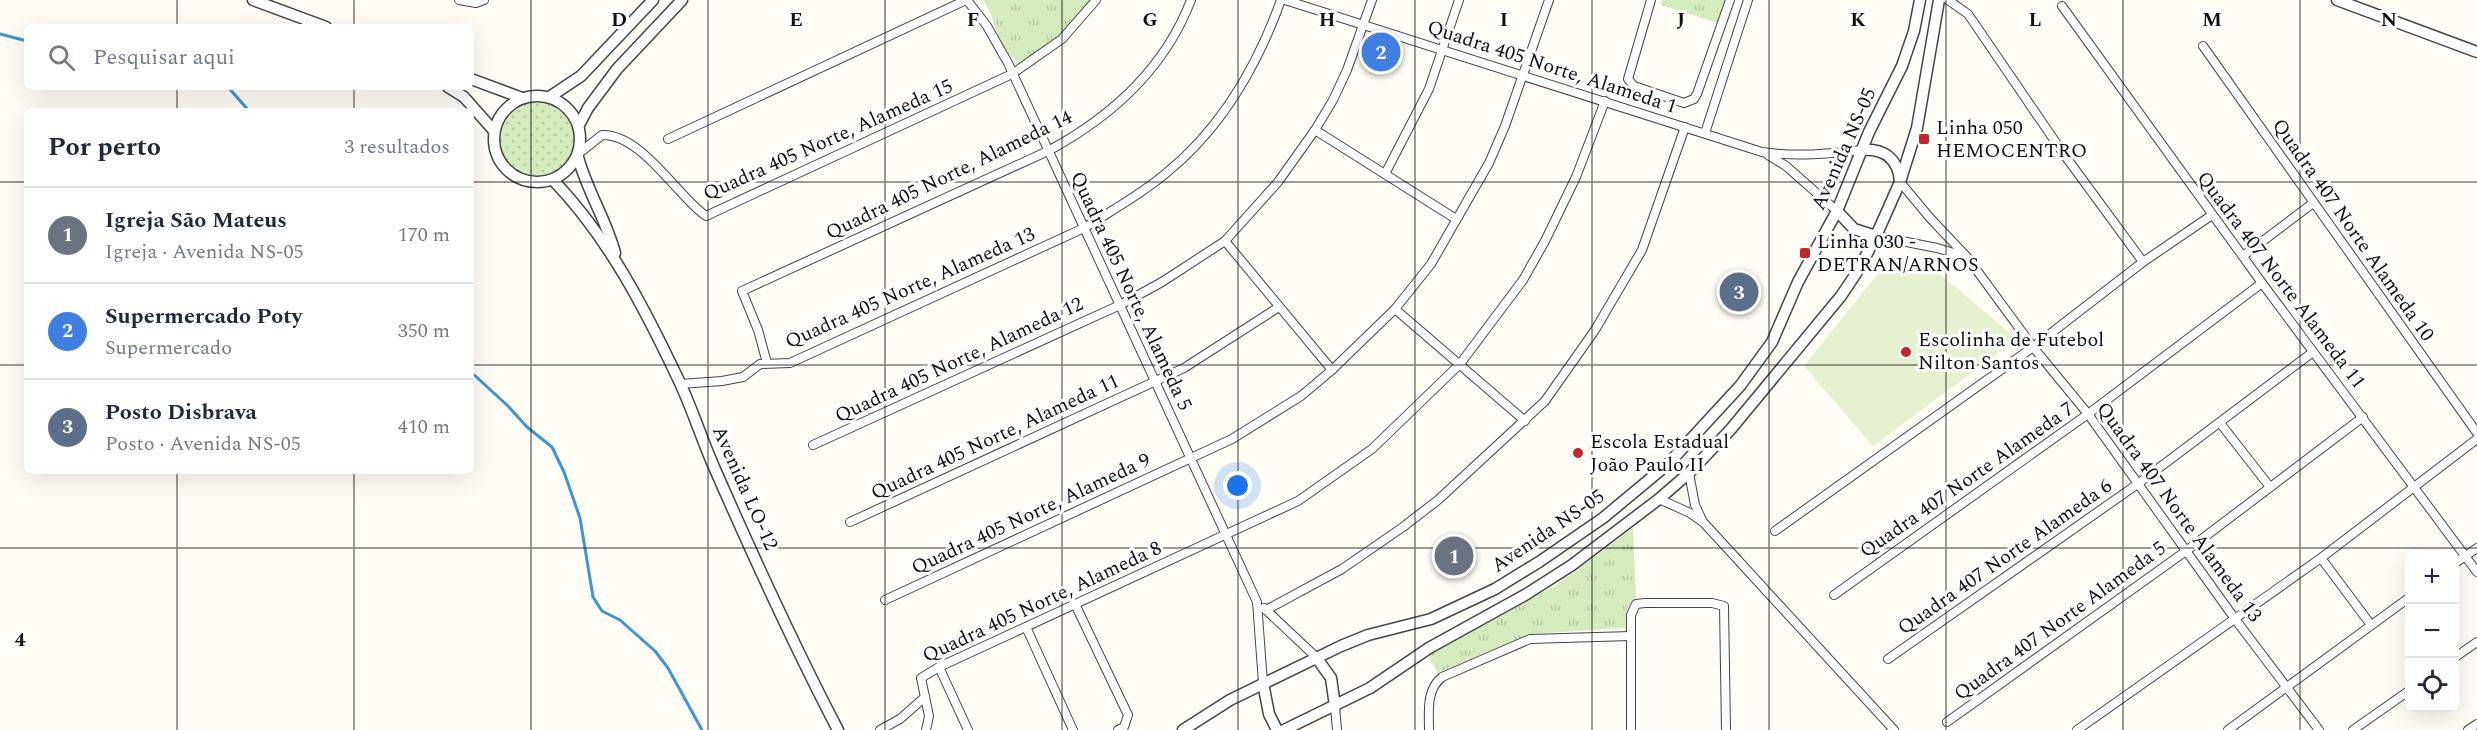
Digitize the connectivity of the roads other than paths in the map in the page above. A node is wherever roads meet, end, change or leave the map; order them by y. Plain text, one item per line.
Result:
1 (253, 0) edge
2 (459, 0) edge
3 (652, 0) edge
4 (682, 0) edge
5 (967, 0) edge
6 (1096, 0) edge
7 (1191, 0) edge
8 (1283, 0) edge
9 (1371, 0) edge
10 (1459, 0) edge
11 (1549, 0) edge
12 (1651, 0) edge
13 (1730, 0) edge
14 (1748, 0) edge
15 (1920, 0) edge
16 (1939, 0) edge
17 (1948, 0) edge
18 (2337, 0) edge
19 (480, 2) edge
20 (2062, 6) dead end
21 (1726, 14) junction
22 (1742, 19) junction
23 (318, 24) edge
24 (1364, 25) junction
25 (2203, 46) dead end
26 (1443, 50) junction
27 (2477, 52) edge
28 (1012, 74) junction
29 (1524, 76) junction
30 (474, 80) edge
31 (453, 90) edge
32 (551, 96) junction
33 (522, 98) junction
34 (1605, 101) junction
35 (474, 108) edge
36 (474, 108) edge
37 (579, 125) junction
38 (1685, 127) junction
39 (1315, 130) junction
40 (494, 131) junction
41 (1705, 133) junction
42 (668, 139) dead end
43 (1862, 150) junction
44 (1048, 151) junction
45 (1762, 152) junction
46 (578, 155) junction
47 (1386, 174) junction
48 (554, 180) junction
49 (1900, 182) junction
50 (2313, 203) junction
51 (1838, 211) junction
52 (2212, 215) junction
53 (1456, 219) junction
54 (1084, 228) junction
55 (1876, 236) junction
56 (1225, 241) junction
57 (2244, 256) junction
58 (1967, 257) junction
59 (617, 262) junction
60 (2143, 262) junction
61 (2262, 283) junction
62 (1120, 305) junction
63 (1279, 307) junction
64 (1395, 309) junction
65 (2033, 347) junction
66 (2313, 352) junction
67 (766, 363) junction
68 (1460, 364) junction
69 (1332, 370) junction
70 (1155, 381) junction
71 (680, 384) junction
72 (2088, 414) junction
73 (2363, 417) junction
74 (1525, 421) junction
75 (2220, 423) junction
76 (2477, 433) edge
77 (2477, 439) edge
78 (813, 445) dead end
79 (1190, 458) junction
80 (1689, 473) junction
81 (2139, 483) junction
82 (2413, 486) junction
83 (2270, 487) junction
84 (1659, 499) junction
85 (850, 522) dead end
86 (1704, 523) junction
87 (1775, 531) dead end
88 (1226, 534) junction
89 (2477, 548) edge
90 (2186, 551) junction
91 (2466, 556) junction
92 (2321, 558) junction
93 (2459, 561) edge
94 (2477, 572) edge
95 (1834, 595) dead end
96 (885, 600) dead end
97 (2405, 600) edge
98 (1257, 602) junction
99 (1075, 604) junction
100 (1266, 610) junction
101 (2235, 619) junction
102 (2371, 625) junction
103 (1026, 627) junction
104 (1631, 636) junction
105 (2477, 642) edge
106 (2459, 655) edge
107 (1316, 657) junction
108 (1888, 659) dead end
109 (939, 667) junction
110 (1263, 682) junction
111 (2287, 689) junction
112 (2405, 693) edge
113 (925, 697) junction
114 (1335, 706) junction
115 (1947, 722) dead end
116 (2477, 724) edge
117 (838, 730) edge
118 (880, 730) edge
119 (926, 730) edge
120 (968, 730) edge
121 (1073, 730) edge
122 (1118, 730) edge
123 (1183, 730) edge
124 (1277, 730) edge
125 (1284, 730) edge
126 (1336, 730) edge
127 (1429, 730) edge
128 (1631, 730) edge
129 (1726, 730) edge
130 (1894, 730) edge
131 (2077, 730) edge
132 (2228, 730) edge
133 (2319, 730) edge
134 (2354, 730) edge
135 (2468, 730) edge

1 - 23 street
2 - 19 street
3 - 32 street
4 - 37 street
5 - 28 street, Quadra 405 Norte, Alameda 5
5 - 42 street
6 - 28 street, Quadra 405 Norte, Alameda 15
7 - 44 street, Quadra 405 Norte, Alameda 14
8 - 24 street, Quadra 405 Norte, Alameda 1
8 - 54 street, Quadra 405 Norte, Alameda 13
9 - 24 street, Quadra 405 Norte, Alameda 12
10 - 26 street
11 - 29 street, Quadra 405 Norte, Alameda 9
12 - 21 street
13 - 21 street
14 - 22 street
15 - 43 street, Avenida NS-05
16 - 49 street, Avenida NS-05
17 - 60 street
18 - 27 street
20 - 52 street, Quadra 407 Norte Alameda 11
21 - 22 street
22 - 41 street
24 - 26 street, Quadra 405 Norte, Alameda 1
24 - 39 street, Quadra 405 Norte, Alameda 12
25 - 50 street, Quadra 407 Norte Alameda 10
26 - 29 street, Quadra 405 Norte, Alameda 1
26 - 47 street
28 - 44 street, Quadra 405 Norte, Alameda 5
28 - 46 street, Quadra 405 Norte, Alameda 15
29 - 34 street, Quadra 405 Norte, Alameda 1
29 - 53 street, Quadra 405 Norte, Alameda 9
30 - 33 street
31 - 35 street
32 - 33 street
32 - 37 street
33 - 40 street
34 - 38 street, Quadra 405 Norte, Alameda 1
34 - 68 street, Quadra 405 Norte, Alameda 8
36 - 40 street
37 - 46 street
38 - 41 street, Quadra 405 Norte, Alameda 1
38 - 74 street
39 - 47 street
39 - 56 street, Quadra 405 Norte, Alameda 12
40 - 48 street
41 - 45 street, Quadra 405 Norte, Alameda 1
43 - 45 street
43 - 49 street
43 - 51 street, Avenida NS-05
44 - 54 street, Quadra 405 Norte, Alameda 5
44 - 67 street, Quadra 405 Norte, Alameda 14
45 - 51 street
46 - 48 street
46 - 59 street, Avenida LO-12
47 - 53 street
48 - 59 street, Avenida LO-12
49 - 55 street, Avenida NS-05
49 - 58 street, Quadra 407 Norte Alameda 13
50 - 57 street
50 - 76 street, Quadra 407 Norte Alameda 10
51 - 55 street
51 - 107 street, Avenida NS-05
52 - 57 street, Quadra 407 Norte Alameda 11
52 - 60 street
53 - 64 street, Quadra 405 Norte, Alameda 9
54 - 62 street, Quadra 405 Norte, Alameda 5
54 - 67 street, Quadra 405 Norte, Alameda 13
55 - 58 street
55 - 80 street, Avenida NS-05
56 - 62 street, Quadra 405 Norte, Alameda 12
56 - 63 street
57 - 61 street, Quadra 407 Norte Alameda 11
58 - 65 street, Quadra 407 Norte Alameda 13
59 - 71 street, Avenida LO-12
60 - 65 street
61 - 66 street, Quadra 407 Norte Alameda 11
61 - 72 street, Quadra 407 Norte Alameda 7
62 - 70 street, Quadra 405 Norte, Alameda 5
62 - 78 street, Quadra 405 Norte, Alameda 12
63 - 69 street
63 - 70 street, Quadra 405 Norte, Alameda 11
64 - 68 street
64 - 69 street, Quadra 405 Norte, Alameda 9
65 - 72 street, Quadra 407 Norte Alameda 13
65 - 87 street
66 - 73 street, Quadra 407 Norte Alameda 11
66 - 75 street, Quadra 407 Norte Alameda 6
67 - 71 street, Quadra 405 Norte, Alameda 13
68 - 74 street
68 - 88 street, Quadra 405 Norte, Alameda 8
69 - 79 street, Quadra 405 Norte, Alameda 9
70 - 79 street, Quadra 405 Norte, Alameda 5
70 - 85 street, Quadra 405 Norte, Alameda 11
71 - 117 street, Avenida LO-12
72 - 81 street, Quadra 407 Norte Alameda 13
72 - 95 street, Quadra 407 Norte Alameda 7
73 - 82 street, Quadra 407 Norte Alameda 11
73 - 83 street, Quadra 407 Norte Alameda 5
74 - 100 street
75 - 81 street, Quadra 407 Norte Alameda 6
75 - 83 street
77 - 82 street
79 - 88 street, Quadra 405 Norte, Alameda 5
79 - 96 street, Quadra 405 Norte, Alameda 9
80 - 84 street, Avenida NS-05
80 - 86 street
81 - 90 street, Quadra 407 Norte Alameda 13
81 - 108 street, Quadra 407 Norte Alameda 6
82 - 91 street, Quadra 407 Norte Alameda 11
82 - 92 street
83 - 90 street, Quadra 407 Norte Alameda 5
84 - 86 street
84 - 114 street, Avenida NS-05
86 - 130 street
88 - 98 street, Quadra 405 Norte, Alameda 5
88 - 99 street, Quadra 405 Norte, Alameda 8
89 - 91 street
90 - 101 street, Quadra 407 Norte Alameda 13
90 - 115 street, Quadra 407 Norte Alameda 5
91 - 93 street
91 - 94 street, Quadra 407 Norte Alameda 11
92 - 101 street
92 - 102 street
97 - 102 street
98 - 100 street
98 - 110 street
99 - 103 street, Quadra 405 Norte, Alameda 8
99 - 122 street
100 - 107 street
101 - 111 street, Quadra 407 Norte Alameda 13
101 - 131 street
102 - 111 street
103 - 109 street, Quadra 405 Norte, Alameda 8
103 - 121 street
104 - 127 street
104 - 128 street
104 - 129 street
105 - 106 street
107 - 110 street, Avenida NS-05
107 - 114 street
109 - 113 street, Quadra 405 Norte, Alameda 8
109 - 120 street
110 - 123 street, Avenida NS-05
110 - 124 street
111 - 132 street
111 - 133 street, Quadra 407 Norte Alameda 13
112 - 134 street
113 - 118 street
113 - 119 street, Quadra 405 Norte, Alameda 8
114 - 125 street, Avenida NS-05
114 - 126 street
116 - 135 street

